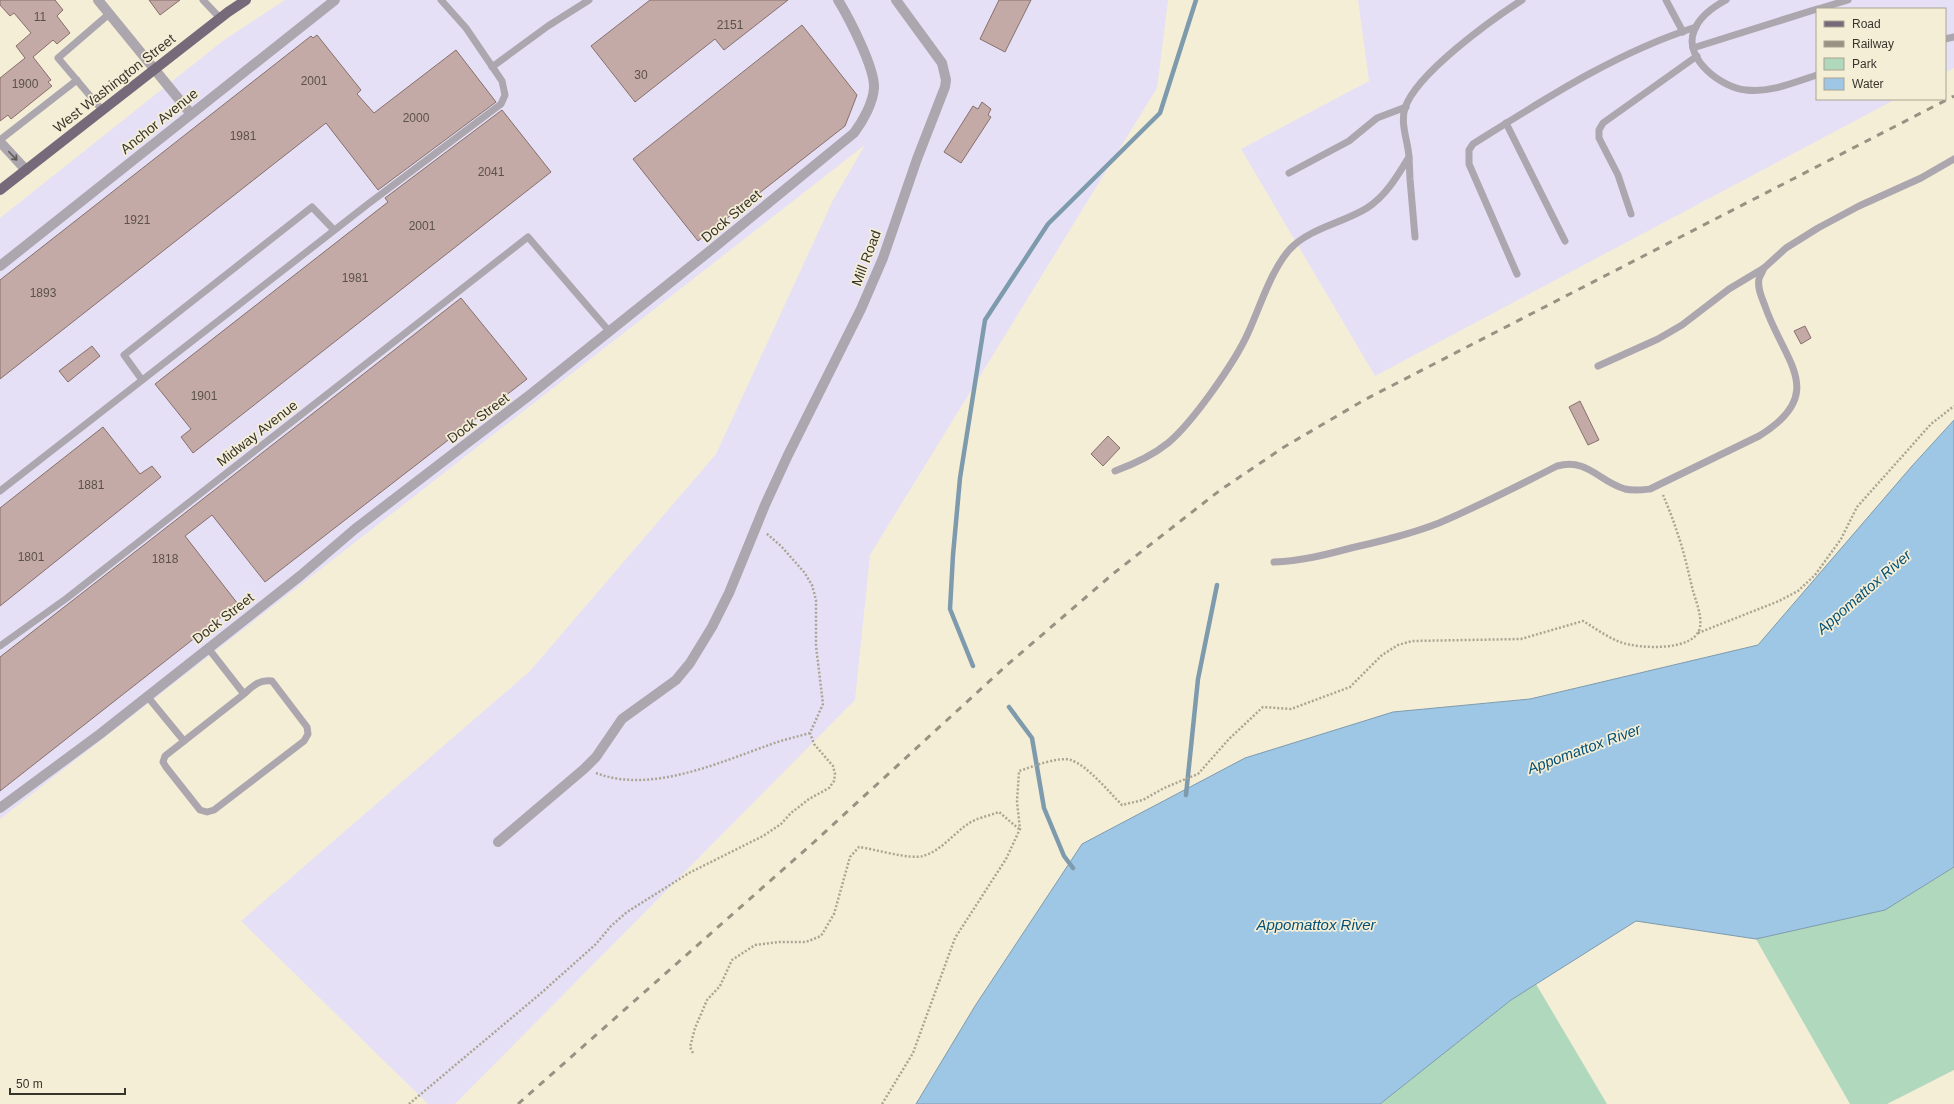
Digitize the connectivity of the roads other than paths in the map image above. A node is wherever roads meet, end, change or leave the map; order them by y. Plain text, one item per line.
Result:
1 (203, 0) edge
2 (246, 0) edge
3 (335, 0) edge
4 (441, 0) edge
5 (589, 0) edge
6 (838, 0) edge
7 (896, 0) edge
8 (1666, 0) edge
9 (1726, 0) edge
10 (1848, 0) edge
11 (101, 1) edge
12 (1517, 1) edge
13 (1821, 8) edge
14 (1816, 10) edge
15 (109, 14) junction
16 (220, 18) junction
17 (1696, 28) junction
18 (1683, 32) junction
19 (1693, 48) junction
20 (1697, 56) junction
21 (492, 67) junction
22 (154, 69) junction
23 (1816, 75) edge
24 (77, 80) junction
25 (1406, 108) junction
26 (102, 110) junction
27 (191, 114) junction
28 (1506, 123) junction
29 (0, 141) edge
30 (1409, 157) junction
31 (1954, 160) edge
32 (26, 170) junction
33 (1289, 173) dead end
34 (0, 190) edge
35 (1631, 214) dead end
36 (334, 230) junction
37 (1415, 237) dead end
38 (1565, 241) dead end
39 (0, 266) edge
40 (1764, 268) junction
41 (1517, 274) dead end
42 (609, 331) junction
43 (1598, 366) dead end
44 (142, 380) junction
45 (1115, 471) dead end
46 (0, 491) edge
47 (1274, 562) dead end
48 (0, 646) edge
49 (208, 648) junction
50 (244, 694) junction
51 (147, 696) junction
52 (184, 741) junction
53 (0, 808) edge
54 (498, 842) dead end

1 - 16 lane
2 - 16 main road, West Washington Street
3 - 27 street, Anchor Avenue
4 - 21 lane
5 - 21 lane
6 - 42 street, Dock Street
7 - 54 street, Mill Road
8 - 18 lane
9 - 17 lane
10 - 13 lane
11 - 15 street
12 - 25 lane
14 - 19 lane
15 - 22 street
15 - 24 lane
16 - 22 main road, West Washington Street
17 - 18 lane
17 - 19 lane
18 - 28 lane
19 - 20 lane
20 - 23 lane
20 - 35 lane
21 - 36 lane
22 - 26 main road, West Washington Street
22 - 27 street
24 - 26 lane
24 - 29 lane
25 - 30 lane
25 - 33 lane
26 - 32 main road, West Washington Street
27 - 39 street, Anchor Avenue
28 - 38 lane
28 - 41 lane
29 -> 32 street
30 - 37 lane
30 - 45 lane
31 - 40 lane
32 - 34 main road, West Washington Street
36 - 44 lane
36 - 44 lane
40 - 43 lane
40 - 47 lane
42 - 48 lane, Midway Avenue
42 - 49 street, Dock Street
44 - 46 lane
49 - 50 lane
49 - 51 street, Dock Street
50 - 52 lane
50 - 52 lane
51 - 52 lane
51 - 53 street, Dock Street

